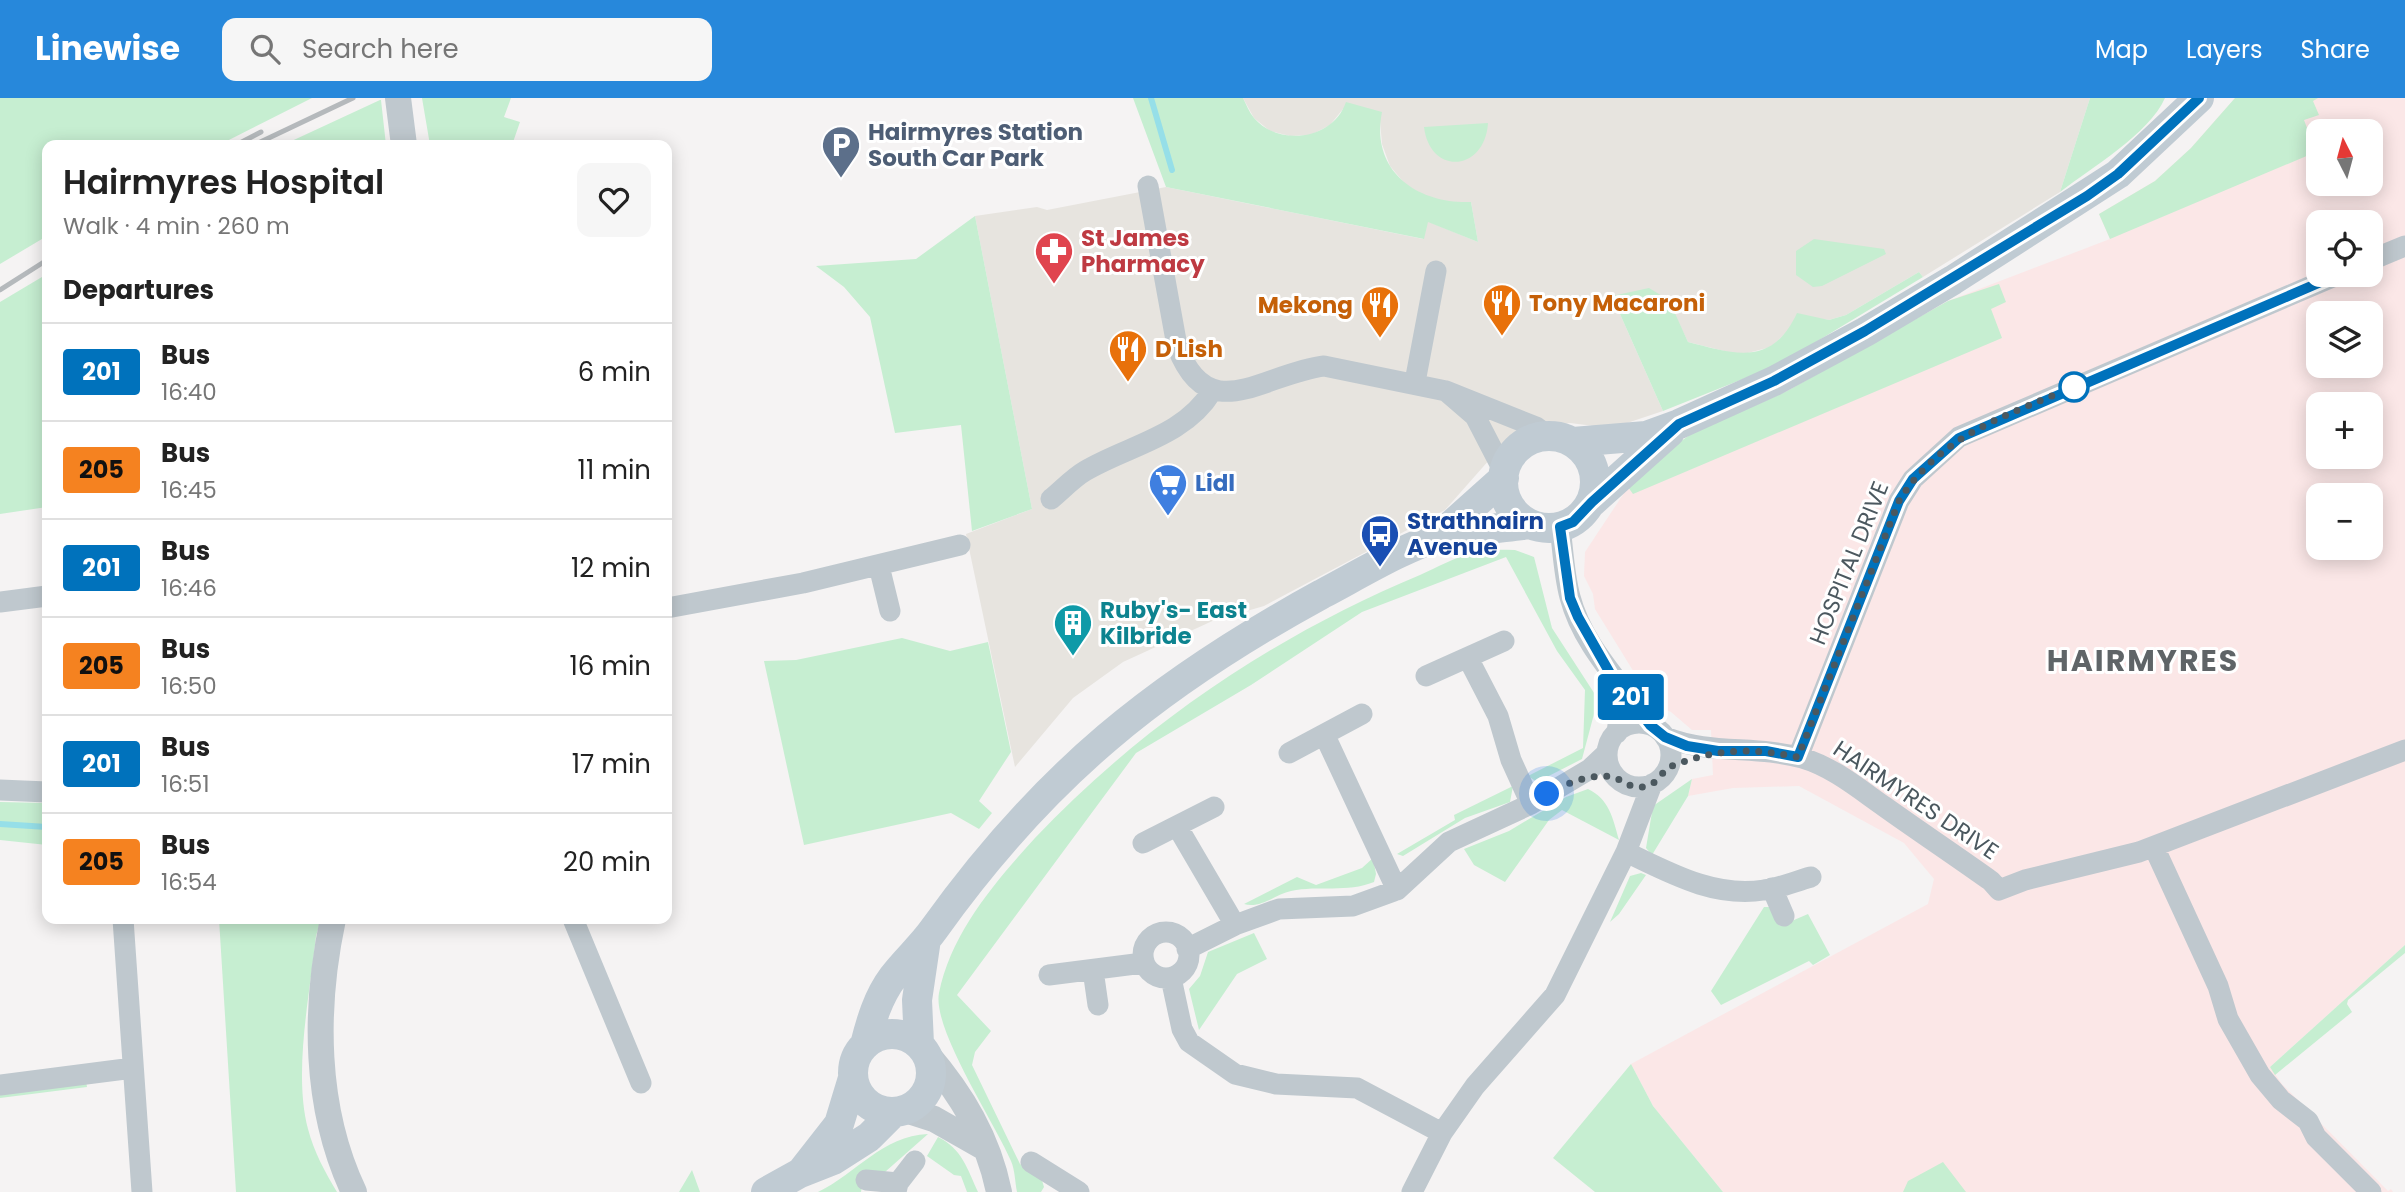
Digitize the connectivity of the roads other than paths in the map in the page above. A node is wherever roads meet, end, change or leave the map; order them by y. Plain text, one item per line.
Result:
1 (398, 98) edge
2 (2187, 104) edge
3 (403, 140) edge
4 (1148, 186) dead end
5 (2405, 246) edge
6 (2383, 255) edge
7 (1436, 271) dead end
8 (2309, 287) edge
9 (1415, 382) junction
10 (1212, 391) junction
11 (1446, 391) junction
12 (1679, 424) junction
13 (1561, 439) junction
14 (1504, 475) junction
15 (1051, 499) dead end
16 (1592, 502) junction
17 (1530, 524) junction
18 (1560, 527) junction
19 (1438, 537) junction
20 (960, 545) dead end
21 (879, 566) junction
22 (42, 597) edge
23 (0, 602) edge
24 (672, 607) edge
25 (890, 611) dead end
26 (1504, 641) dead end
27 (1468, 658) junction
28 (1611, 675) junction
29 (1426, 676) dead end
30 (1362, 714) dead end
31 (1658, 731) junction
32 (1617, 733) junction
33 (1325, 736) junction
34 (2405, 750) edge
35 (1718, 751) junction
36 (1289, 753) dead end
37 (1607, 753) junction
38 (1798, 757) junction
39 (1668, 767) junction
40 (1571, 781) junction
41 (1620, 781) junction
42 (1652, 784) junction
43 (0, 790) edge
44 (42, 792) edge
45 (1531, 804) junction
46 (1214, 807) dead end
47 (1177, 826) junction
48 (1634, 831) junction
49 (1143, 843) dead end
50 (2154, 847) junction
51 (1626, 852) junction
52 (1811, 877) dead end
53 (1772, 888) junction
54 (1397, 890) junction
55 (1784, 916) dead end
56 (123, 924) edge
57 (331, 924) edge
58 (575, 924) edge
59 (1235, 925) junction
60 (926, 939) junction
61 (1187, 948) junction
62 (1143, 963) junction
63 (1093, 970) junction
64 (1049, 975) dead end
65 (1171, 978) junction
66 (1098, 1005) dead end
67 (865, 1045) junction
68 (923, 1049) junction
69 (133, 1068) junction
70 (853, 1077) junction
71 (641, 1083) dead end
72 (0, 1086) edge
73 (900, 1111) junction
74 (1442, 1133) junction
75 (985, 1148) junction
76 (915, 1161) dead end
77 (1031, 1163) dead end
78 (800, 1173) junction
79 (866, 1180) dead end
80 (1054, 1185) edge
81 (897, 1188) edge
82 (1413, 1191) edge
83 (142, 1192) edge
84 (354, 1192) edge
85 (766, 1192) edge
86 (999, 1192) edge
87 (1079, 1192) edge
88 (2371, 1192) edge

1 - 3 street
2 - 12 main road
4 - 10 street
5 - 6 street
7 - 9 street
8 - 38 street, HOSPITAL DRIVE
9 - 10 street
9 - 11 street
10 - 15 street
11 - 13 street
11 - 14 street
12 - 13 main road
12 - 16 main road
13 - 14 main road
13 - 16 main road
14 - 17 main road
14 - 19 main road
16 - 18 main road
17 - 18 main road
17 - 19 main road
18 - 28 street
19 - 60 main road
20 - 21 street
21 - 24 street
21 - 25 street
22 - 23 street
26 - 27 street
27 - 29 street
27 - 45 street
28 - 31 street
28 - 32 street
30 - 33 street
31 - 32 street
31 - 35 street, HAIRMYRES DRIVE
31 - 39 street
32 - 37 street
33 - 36 street
33 - 54 street
34 - 50 street
35 - 38 street, HAIRMYRES DRIVE
35 - 39 street, HAIRMYRES DRIVE
37 - 40 street
37 - 41 street
38 - 50 street, HAIRMYRES DRIVE
39 - 42 street
40 - 41 street
40 - 45 street
41 - 42 street
41 - 48 street
42 - 48 street
43 - 44 street
45 - 54 street
46 - 47 street
47 - 49 street
47 - 59 street
48 - 51 street
50 - 88 street
51 - 53 street
51 - 74 street
52 - 53 street
53 - 55 street
54 - 59 street
56 - 69 street
57 - 84 street
58 - 71 street
59 - 61 street
60 - 67 main road
60 - 68 main road
61 - 62 street
61 - 65 street
62 - 63 street
62 - 65 street
63 - 64 street
63 - 66 street
65 - 74 street
67 - 68 main road
67 - 70 main road
68 - 73 main road
68 - 75 street
69 - 72 street
69 - 83 street
70 - 73 main road
70 - 78 main road
73 - 75 street
73 - 78 main road
74 - 82 street
75 - 86 street
76 - 81 street
77 - 80 street
78 - 85 main road
79 - 81 street
80 - 87 street

